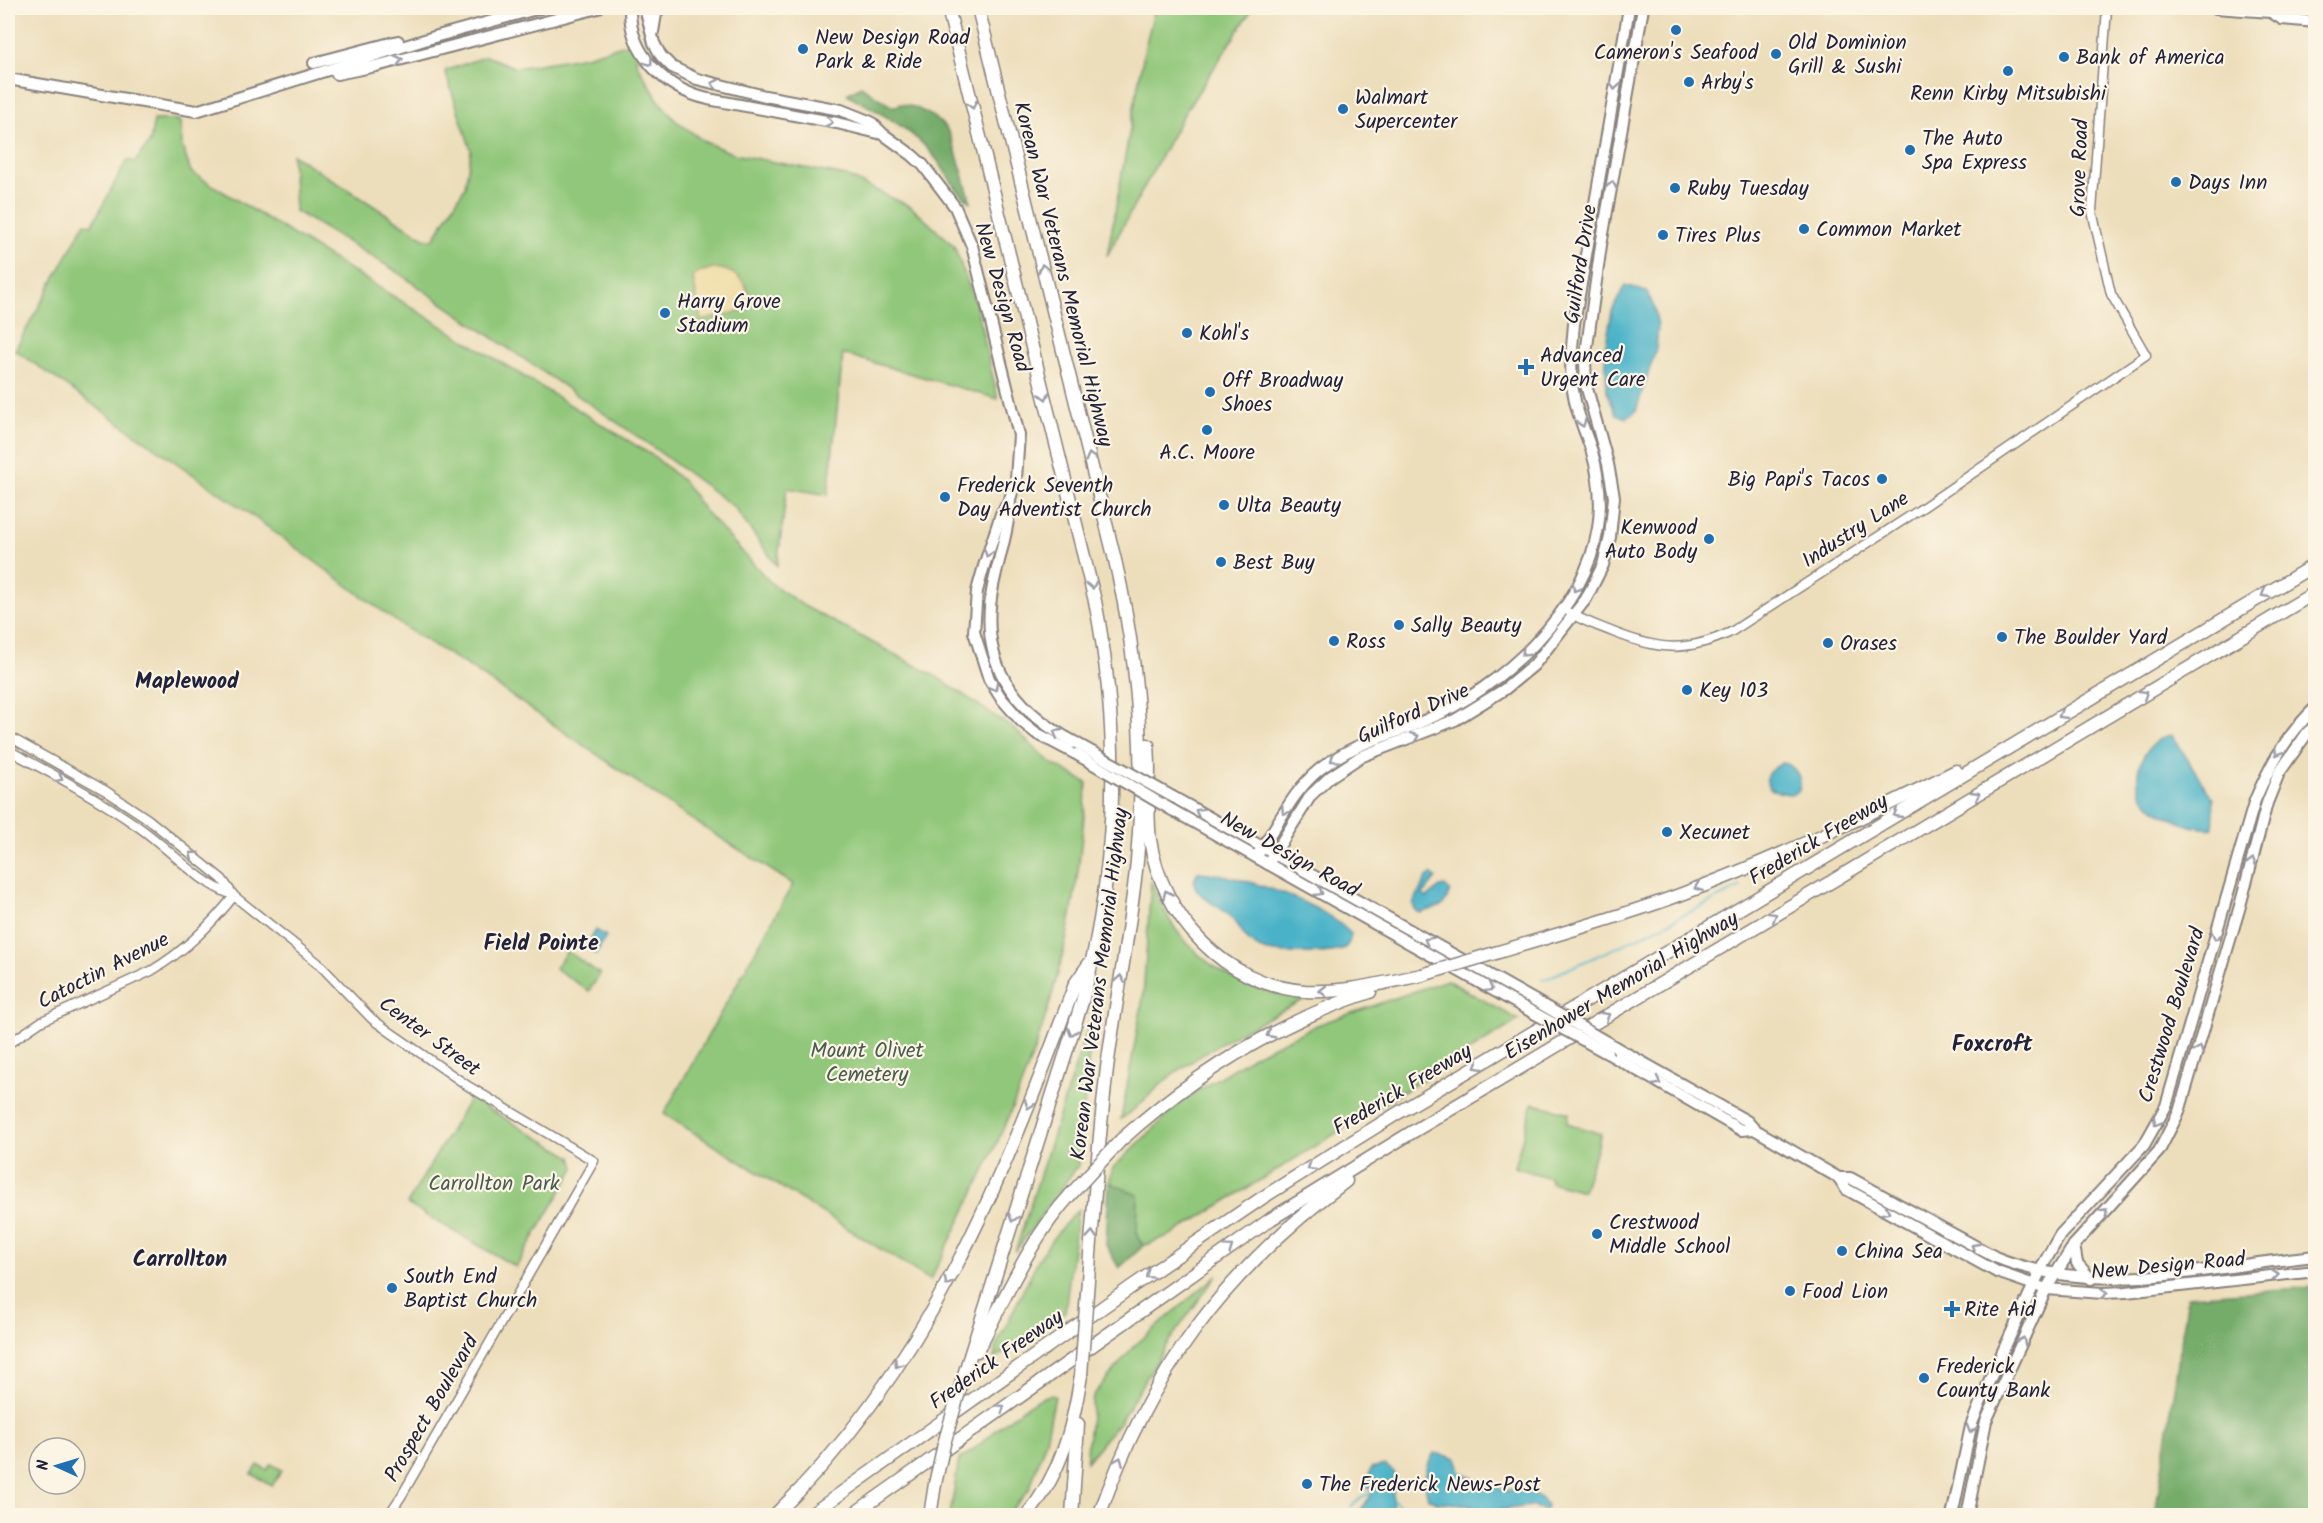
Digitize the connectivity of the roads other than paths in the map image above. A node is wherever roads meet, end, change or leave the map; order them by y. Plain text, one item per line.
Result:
1 (540, 8) edge
2 (598, 8) edge
3 (630, 8) edge
4 (645, 8) edge
5 (660, 8) edge
6 (948, 8) edge
7 (978, 8) edge
8 (1629, 8) edge
9 (1643, 8) edge
10 (2107, 8) edge
11 (2216, 8) edge
12 (2316, 10) edge
13 (2271, 12) junction
14 (2316, 22) edge
15 (434, 36) junction
16 (652, 38) junction
17 (314, 63) dead end
18 (8, 79) edge
19 (280, 86) junction
20 (883, 134) junction
21 (2146, 355) joint
22 (1010, 500) junction
23 (2316, 564) edge
24 (2316, 592) edge
25 (1124, 596) junction
26 (1563, 609) junction
27 (1574, 615) junction
28 (2316, 707) edge
29 (2316, 725) edge
30 (2037, 730) junction
31 (8, 736) edge
32 (8, 750) edge
33 (1259, 852) junction
34 (1274, 854) junction
35 (1268, 864) junction
36 (234, 896) junction
37 (1095, 956) junction
38 (1422, 975) junction
39 (8, 1044) edge
40 (1754, 1130) junction
41 (1409, 1134) junction
42 (594, 1161) joint
43 (1839, 1178) junction
44 (2074, 1245) junction
45 (2310, 1257) edge
46 (2040, 1272) junction
47 (2310, 1272) edge
48 (2054, 1275) junction
49 (2091, 1279) junction
50 (2034, 1286) junction
51 (2046, 1290) junction
52 (1081, 1375) junction
53 (963, 1377) junction
54 (1990, 1379) junction
55 (966, 1432) junction
56 (1980, 1446) junction
57 (388, 1515) edge
58 (774, 1515) edge
59 (809, 1515) edge
60 (850, 1515) edge
61 (866, 1515) edge
62 (930, 1515) edge
63 (1026, 1515) edge
64 (1072, 1515) edge
65 (1099, 1515) edge
66 (1953, 1515) edge
67 (1967, 1515) edge

1 - 15 main road
19 -> 2 main road
3 -> 20 main road, New Design Road
4 - 16 main road, New Design Road
5 - 16 main road
6 -> 37 highway, Korean War Veterans Memorial Highway
25 -> 7 highway, Korean War Veterans Memorial Highway
8 -> 26 main road, Guilford Drive
27 -> 9 main road, Guilford Drive
10 - 21 street, Grove Road
11 - 13 main road
12 - 13 main road
13 - 14 main road
15 - 17 main road
15 - 19 main road
20 -> 16 main road, New Design Road
18 - 19 main road
20 - 22 main road, New Design Road
21 - 27 street, Industry Lane
33 -> 22 main road, New Design Road, bridge
22 -> 33 main road, New Design Road, bridge
23 -> 30 highway
41 -> 24 highway, Eisenhower Memorial Highway
38 -> 25 highway
52 -> 25 highway, Korean War Veterans Memorial Highway, bridge
26 - 27 street, Industry Lane
26 -> 33 main road, Guilford Drive
34 -> 27 main road, Guilford Drive
28 -> 46 main road, Crestwood Boulevard
44 -> 29 main road, Crestwood Boulevard
30 -> 38 highway, bridge
30 -> 59 highway, Frederick Freeway
36 -> 31 street, Center Street
32 -> 36 street, Center Street
33 - 34 main road, New Design Road
33 - 35 main road, New Design Road
34 - 35 main road, Guilford Drive
40 -> 34 main road, New Design Road, bridge
35 -> 40 main road, New Design Road, bridge
36 - 39 street, Catoctin Avenue
36 - 42 street, Center Street
37 -> 53 highway, Korean War Veterans Memorial Highway
37 -> 58 highway
38 -> 53 highway, bridge
40 - 43 main road, New Design Road
55 -> 41 highway, Frederick Freeway
65 -> 41 highway
42 - 57 street, Prospect Boulevard
46 -> 43 main road, New Design Road
43 -> 50 main road, New Design Road
44 - 48 main road, Crestwood Boulevard
44 - 49 main road
45 - 47 main road
45 - 49 main road, New Design Road
46 - 48 main road, New Design Road
46 - 50 main road, Crestwood Boulevard
51 -> 47 main road, New Design Road
48 - 49 main road, New Design Road
48 - 51 main road, Crestwood Boulevard
50 - 51 main road, New Design Road
50 - 54 main road, Crestwood Boulevard
56 -> 51 main road, Crestwood Boulevard
52 - 63 highway
52 - 64 highway, Korean War Veterans Memorial Highway
53 - 62 highway, bridge
54 - 56 main road
54 -> 66 main road, Crestwood Boulevard
55 - 60 highway, Frederick Freeway
55 - 61 highway
56 - 67 main road, Crestwood Boulevard

